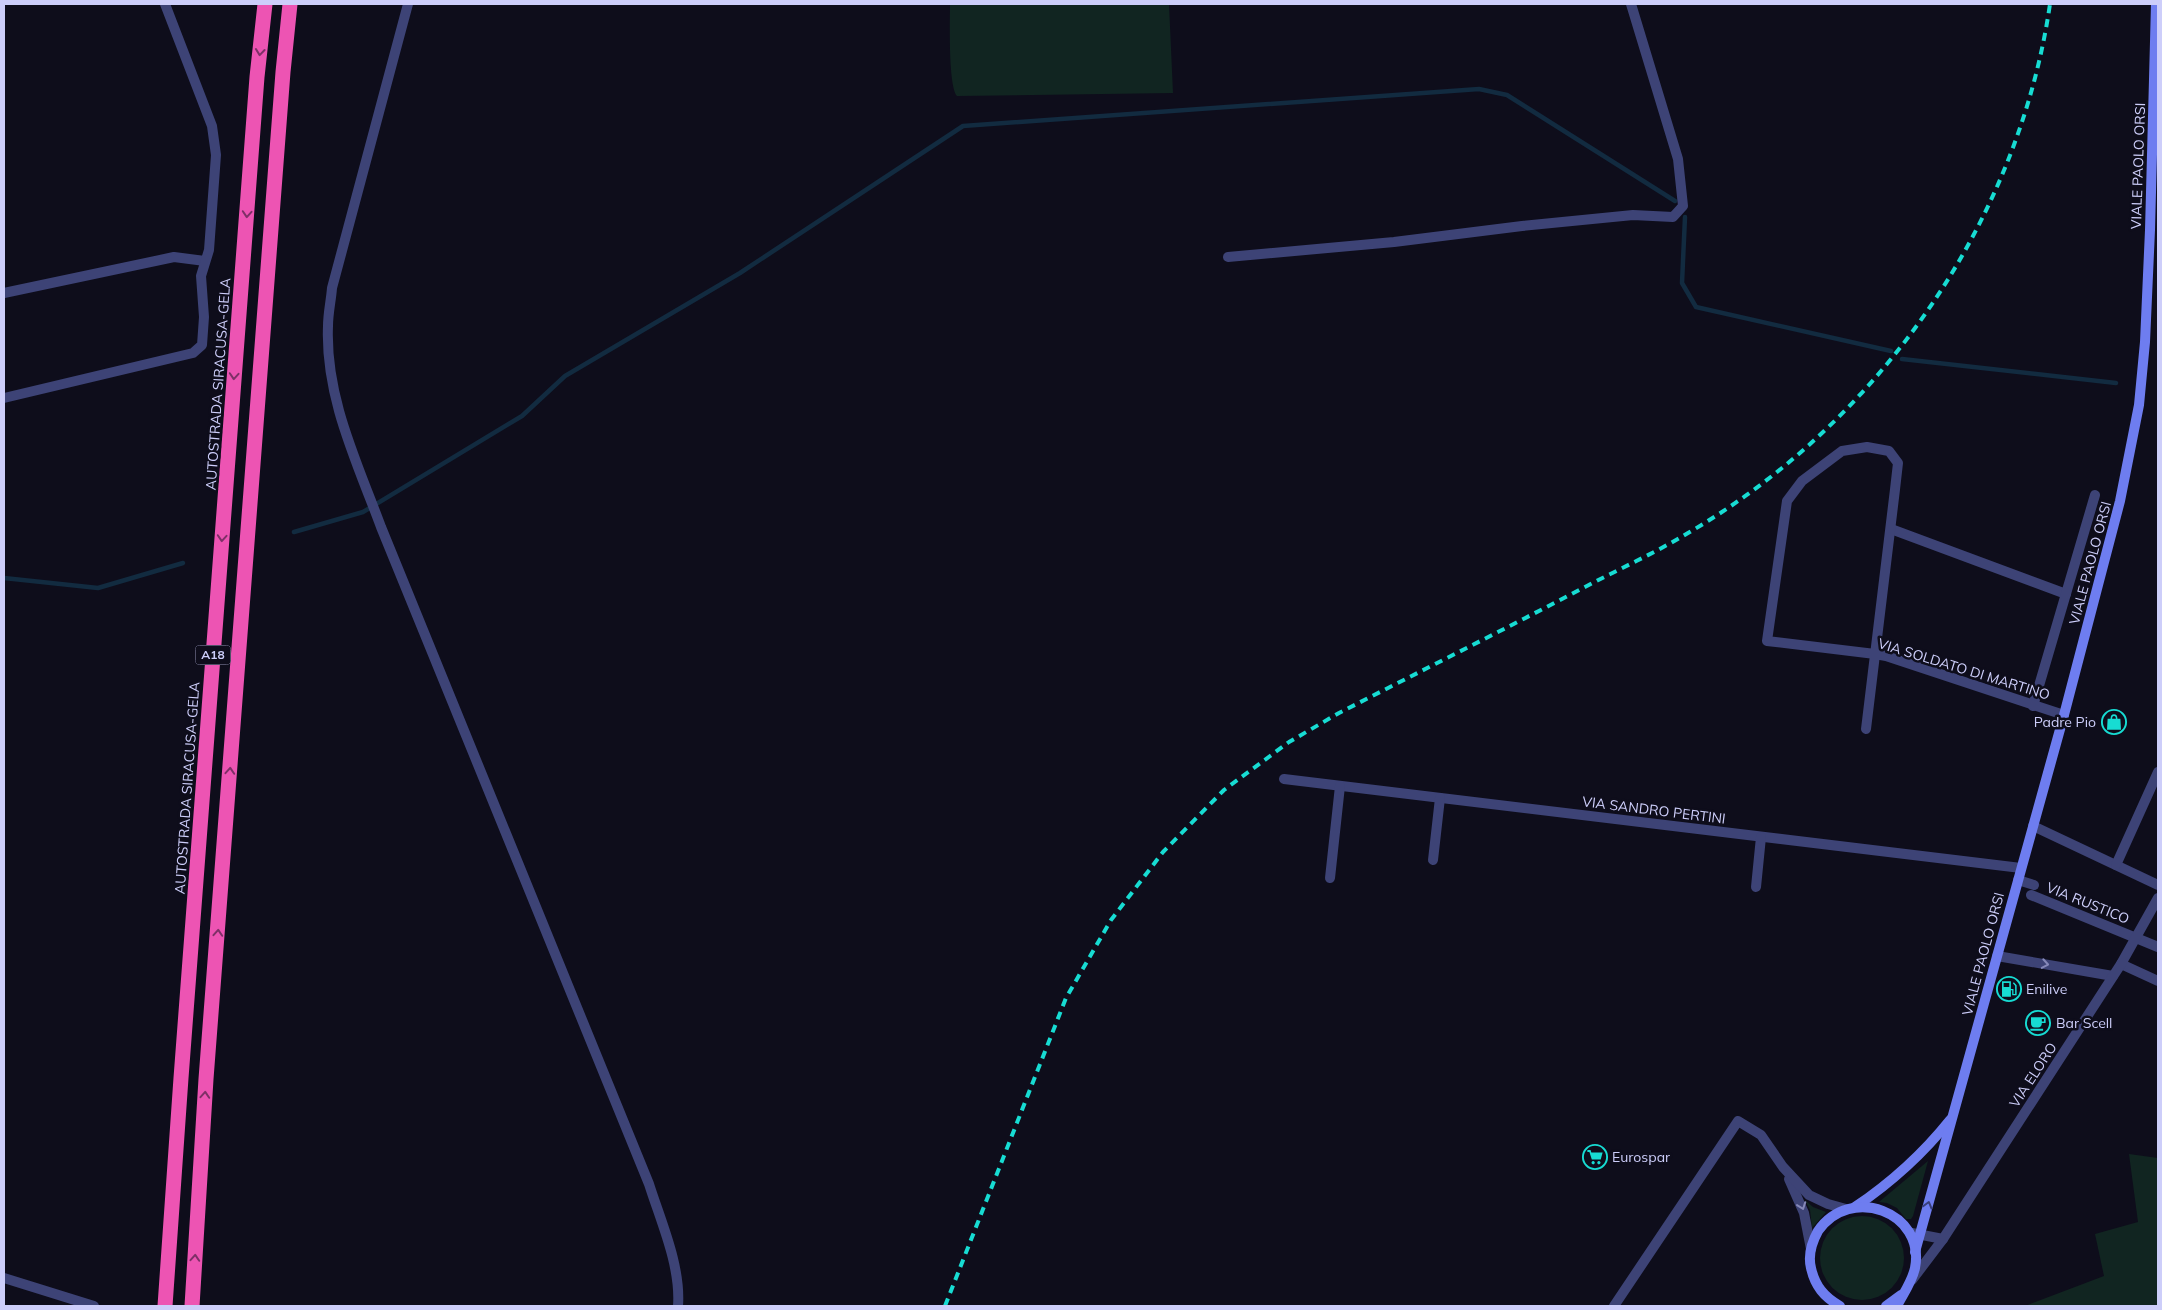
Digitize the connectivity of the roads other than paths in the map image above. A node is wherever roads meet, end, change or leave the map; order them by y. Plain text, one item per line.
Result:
1 (164, 4) edge
2 (265, 4) edge
3 (290, 4) edge
4 (408, 4) edge
5 (1631, 4) edge
6 (2156, 4) edge
7 (1228, 257) dead end
8 (205, 261) junction
9 (4, 293) edge
10 (4, 398) edge
11 (2095, 495) dead end
12 (1890, 529) junction
13 (2066, 594) junction
14 (1875, 654) junction
15 (2033, 706) junction
16 (2064, 715) junction
17 (1866, 730) dead end
18 (2158, 772) edge
19 (1284, 779) dead end
20 (1340, 786) junction
21 (1440, 798) junction
22 (2033, 826) junction
23 (1761, 836) junction
24 (1433, 860) dead end
25 (2116, 865) junction
26 (2021, 868) junction
27 (1330, 878) dead end
28 (2018, 880) junction
29 (2158, 885) edge
30 (1756, 887) dead end
31 (2158, 898) edge
32 (2136, 937) junction
33 (2158, 947) edge
34 (1997, 956) junction
35 (2121, 964) junction
36 (2113, 976) junction
37 (2158, 981) edge
38 (1953, 1115) junction
39 (1783, 1167) junction
40 (1851, 1208) junction
41 (1909, 1233) junction
42 (1920, 1235) junction
43 (1943, 1239) junction
44 (1811, 1249) junction
45 (1916, 1252) junction
46 (4, 1278) edge
47 (1911, 1281) junction
48 (1904, 1293) junction
49 (1831, 1303) edge
50 (94, 1306) edge
51 (165, 1306) edge
52 (192, 1306) edge
53 (678, 1306) edge
54 (1614, 1306) edge
55 (1840, 1306) edge
56 (1886, 1306) edge
57 (1897, 1306) edge

1 - 8 street
2 -> 51 highway, AUTOSTRADA SIRACUSA-GELA / A18
52 -> 3 highway, A18
4 - 53 street
5 - 7 street
6 - 16 main road, VIALE PAOLO ORSI
8 - 9 street
8 - 10 street
11 - 13 street
12 - 13 street
12 - 14 street
12 - 14 street, VIA SOLDATO DI MARTINO
13 - 15 street
14 - 15 street, VIA SOLDATO DI MARTINO
14 - 17 street
15 - 16 street, VIA SOLDATO DI MARTINO
16 - 22 main road, VIALE PAOLO ORSI
18 - 25 street
19 - 20 street, VIA SANDRO PERTINI
20 - 21 street, VIA SANDRO PERTINI
20 - 27 street
21 - 23 street, VIA SANDRO PERTINI
21 - 24 street
22 - 25 street
22 - 26 main road, VIALE PAOLO ORSI
23 - 26 street, VIA SANDRO PERTINI
23 - 30 street
25 - 29 street
26 - 28 main road, VIALE PAOLO ORSI
28 - 32 street, VIA RUSTICO
28 - 34 main road, VIALE PAOLO ORSI
31 - 32 street, VIA ELORO
32 - 33 street, VIA RUSTICO
32 - 35 street, VIA ELORO
34 -> 36 street
34 - 38 main road, VIALE PAOLO ORSI
35 - 36 street, VIA ELORO
35 - 37 street
36 - 43 street, VIA ELORO
38 - 40 main road
42 -> 38 main road, VIALE PAOLO ORSI
39 - 40 street
39 -> 44 street
39 - 54 street
40 - 41 main road
40 - 44 main road
41 - 42 street
41 - 45 main road
42 - 43 street
42 - 45 main road, VIALE PAOLO ORSI
43 - 47 street, VIA ELORO
44 - 49 main road
45 - 47 main road, VIALE PAOLO ORSI
46 - 50 street
47 - 48 main road, VIALE PAOLO ORSI
48 - 56 main road
48 - 57 main road, VIALE PAOLO ORSI
49 - 55 main road

